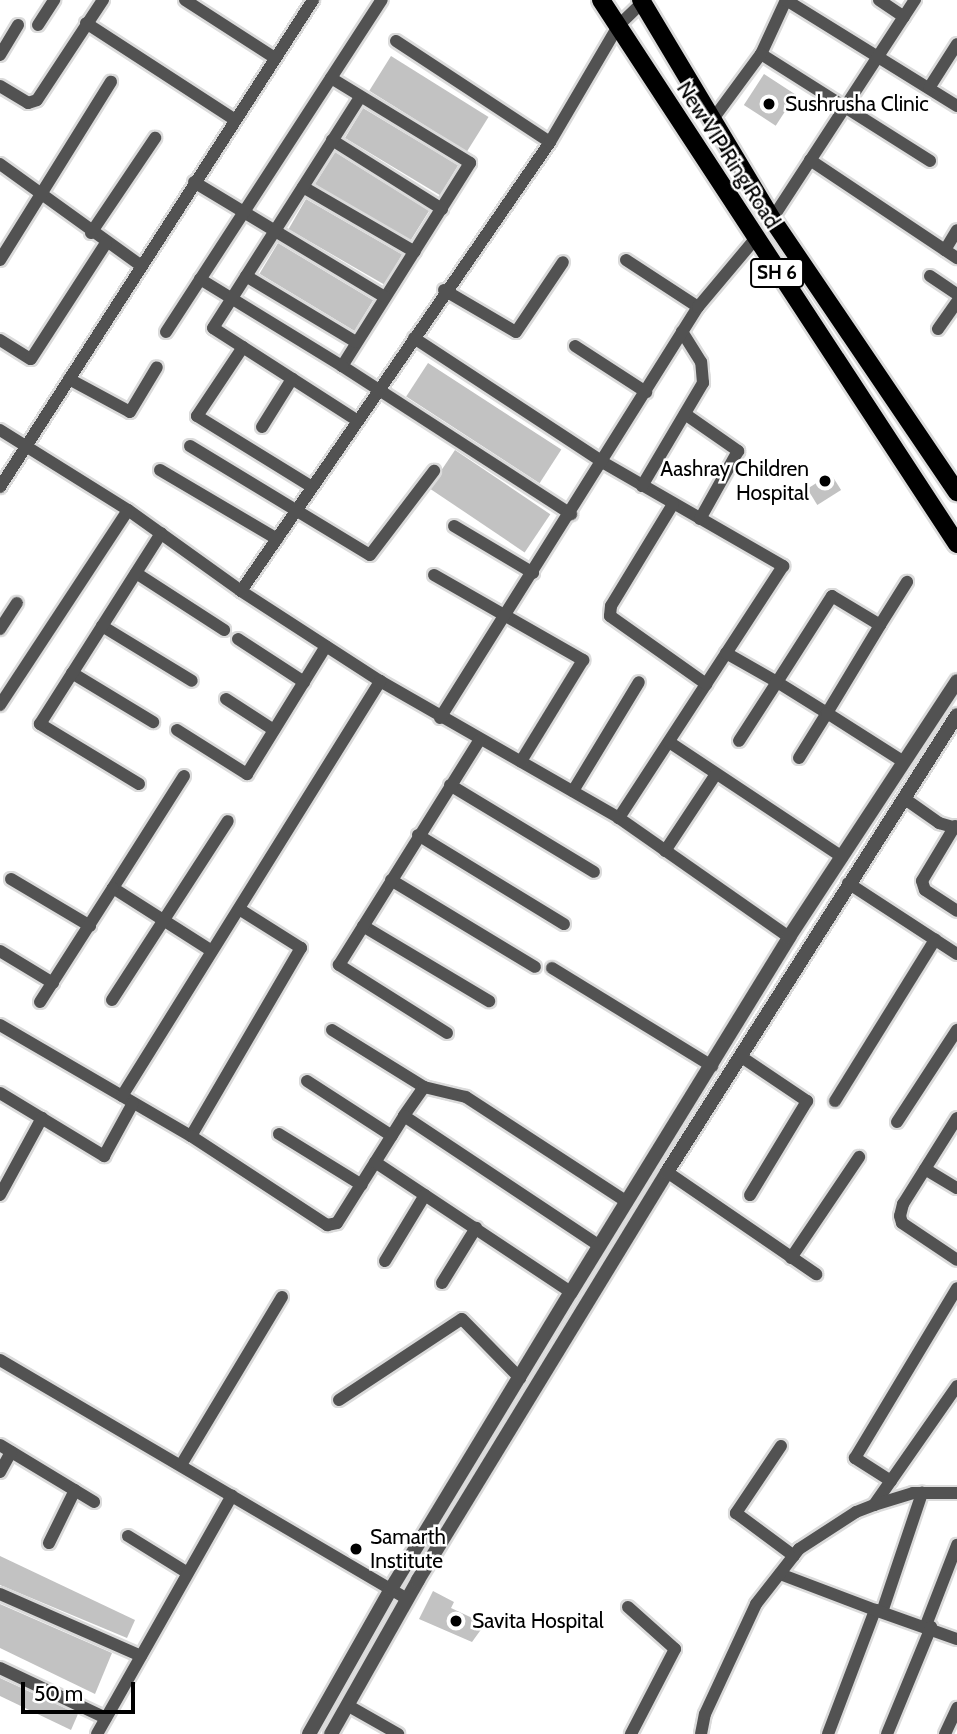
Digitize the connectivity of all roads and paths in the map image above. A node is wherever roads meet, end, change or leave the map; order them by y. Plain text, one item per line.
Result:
1 (54, 0) edge
2 (103, 0) edge
3 (185, 0) edge
4 (313, 0) edge
5 (382, 0) edge
6 (601, 0) edge
7 (786, 0) edge
8 (879, 0) edge
9 (915, 0) edge
10 (643, 1) edge
11 (904, 16) junction
12 (86, 23) junction
13 (18, 24) dead end
14 (38, 25) dead end
15 (618, 26) junction
16 (396, 41) dead end
17 (957, 44) edge
18 (761, 54) junction
19 (0, 55) edge
20 (878, 55) junction
21 (275, 58) junction
22 (331, 78) junction
23 (111, 82) dead end
24 (0, 86) edge
25 (929, 88) junction
26 (360, 97) junction
27 (957, 106) edge
28 (844, 107) junction
29 (713, 119) junction
30 (234, 120) junction
31 (155, 138) dead end
32 (332, 141) junction
33 (550, 142) junction
34 (810, 160) junction
35 (930, 161) dead end
36 (0, 164) edge
37 (194, 182) junction
38 (303, 187) junction
39 (41, 193) junction
40 (442, 209) junction
41 (244, 211) junction
42 (772, 219) junction
43 (274, 230) junction
44 (957, 230) edge
45 (91, 233) junction
46 (755, 239) junction
47 (106, 243) junction
48 (945, 250) junction
49 (415, 252) junction
50 (957, 258) edge
51 (0, 260) edge
52 (626, 260) dead end
53 (564, 262) dead end
54 (140, 265) junction
55 (246, 276) junction
56 (930, 276) dead end
57 (200, 279) junction
58 (444, 290) junction
59 (957, 294) edge
60 (386, 297) junction
61 (232, 299) junction
62 (957, 302) edge
63 (698, 307) junction
64 (939, 330) dead end
65 (166, 332) dead end
66 (682, 332) junction
67 (414, 338) junction
68 (0, 340) edge
69 (356, 342) junction
70 (575, 346) dead end
71 (243, 347) junction
72 (342, 366) junction
73 (157, 367) dead end
74 (69, 379) junction
75 (292, 379) junction
76 (379, 389) junction
77 (646, 392) junction
78 (685, 414) junction
79 (358, 421) junction
80 (262, 427) dead end
81 (0, 430) edge
82 (190, 446) dead end
83 (26, 448) junction
84 (604, 463) junction
85 (160, 470) dead end
86 (434, 471) dead end
87 (642, 486) junction
88 (0, 487) edge
89 (312, 487) junction
90 (957, 492) edge
91 (673, 504) junction
92 (297, 509) junction
93 (128, 510) junction
94 (571, 514) junction
95 (700, 519) junction
96 (454, 526) dead end
97 (161, 533) junction
98 (277, 538) junction
99 (957, 544) edge
100 (136, 573) junction
101 (533, 573) junction
102 (434, 575) dead end
103 (906, 582) dead end
104 (241, 591) junction
105 (17, 603) dead end
106 (506, 616) junction
107 (880, 625) junction
108 (102, 626) junction
109 (0, 629) edge
110 (224, 631) dead end
111 (238, 639) dead end
112 (326, 646) junction
113 (726, 653) junction
114 (72, 673) junction
115 (192, 681) dead end
116 (380, 681) junction
117 (957, 681) edge
118 (304, 682) junction
119 (639, 682) dead end
120 (777, 682) junction
121 (706, 684) junction
122 (226, 699) dead end
123 (0, 705) edge
124 (827, 713) junction
125 (957, 715) edge
126 (440, 718) junction
127 (153, 722) dead end
128 (177, 730) dead end
129 (274, 730) junction
130 (480, 739) junction
131 (739, 741) dead end
132 (668, 742) junction
133 (799, 758) dead end
134 (521, 761) junction
135 (904, 762) junction
136 (716, 774) junction
137 (184, 776) dead end
138 (139, 784) dead end
139 (450, 785) junction
140 (572, 791) junction
141 (905, 799) junction
142 (619, 818) junction
143 (228, 821) dead end
144 (956, 827) edge
145 (418, 835) junction
146 (665, 850) junction
147 (842, 857) junction
148 (594, 872) dead end
149 (11, 879) dead end
150 (391, 880) junction
151 (848, 883) junction
152 (113, 888) junction
153 (239, 909) junction
154 (957, 911) edge
155 (163, 920) junction
156 (564, 924) dead end
157 (90, 926) junction
158 (363, 926) junction
159 (789, 937) junction
160 (935, 940) junction
161 (0, 951) edge
162 (212, 951) junction
163 (957, 954) edge
164 (535, 967) dead end
165 (552, 968) dead end
166 (53, 983) junction
167 (112, 1000) dead end
168 (489, 1001) dead end
169 (40, 1002) dead end
170 (0, 1025) edge
171 (332, 1030) dead end
172 (957, 1030) edge
173 (447, 1033) dead end
174 (740, 1056) junction
175 (712, 1066) junction
176 (307, 1081) dead end
177 (424, 1087) junction
178 (0, 1093) edge
179 (128, 1100) junction
180 (835, 1101) dead end
181 (404, 1116) junction
182 (42, 1118) junction
183 (957, 1118) edge
184 (897, 1122) dead end
185 (279, 1134) dead end
186 (191, 1136) junction
187 (392, 1136) junction
188 (859, 1157) dead end
189 (375, 1162) junction
190 (925, 1169) junction
191 (667, 1172) junction
192 (362, 1185) junction
193 (957, 1188) edge
194 (0, 1195) edge
195 (425, 1195) junction
196 (750, 1195) dead end
197 (627, 1202) junction
198 (475, 1228) junction
199 (600, 1246) junction
200 (955, 1256) edge
201 (791, 1258) junction
202 (385, 1261) dead end
203 (816, 1274) dead end
204 (442, 1283) dead end
205 (957, 1287) edge
206 (571, 1292) junction
207 (282, 1297) dead end
208 (0, 1360) edge
209 (520, 1378) junction
210 (957, 1386) edge
211 (339, 1400) dead end
212 (781, 1446) dead end
213 (6, 1448) edge
214 (181, 1465) junction
215 (0, 1472) edge
216 (891, 1481) junction
217 (75, 1490) junction
218 (922, 1493) junction
219 (957, 1493) edge
220 (232, 1495) junction
221 (94, 1502) dead end
222 (874, 1505) junction
223 (128, 1536) dead end
224 (49, 1543) dead end
225 (957, 1545) edge
226 (794, 1556) junction
227 (188, 1573) junction
228 (780, 1574) junction
229 (391, 1589) junction
230 (0, 1594) edge
231 (407, 1599) junction
232 (628, 1606) dead end
233 (878, 1611) junction
234 (929, 1626) junction
235 (957, 1639) edge
236 (141, 1656) junction
237 (0, 1668) edge
238 (347, 1705) junction
239 (957, 1708) edge
240 (106, 1718) junction
241 (97, 1734) edge
242 (309, 1734) edge
243 (331, 1734) edge
244 (398, 1734) edge
245 (631, 1734) edge
246 (701, 1734) edge
247 (828, 1734) edge
248 (887, 1734) edge
249 (945, 1734) edge

1 - 14 street
2 - 12 street
3 - 21 street
4 - 21 street
5 - 22 street
6 - 15 main road, New VIP Ring Road / SH 6
7 - 18 street
7 - 20 street
8 - 11 street
9 - 11 street
10 - 15 street
10 - 29 main road, New VIP Ring Road / SH 6
11 - 20 street
12 - 24 street
12 - 30 street
13 - 19 street
15 - 33 street
15 - 46 main road, New VIP Ring Road / SH 6
16 - 33 street
17 - 25 street
18 - 28 street
18 - 29 street
20 - 25 street
20 - 28 street
21 - 30 street
22 - 26 street
22 - 41 street
23 - 39 street
25 - 27 street
26 - 32 street
26 - 40 street
28 - 34 street
28 - 35 street
29 - 42 main road, New VIP Ring Road / SH 6
30 - 37 street
31 - 45 street
32 - 38 street
32 - 40 street
33 - 58 street
34 - 42 street
34 - 48 street
36 - 39 street
37 - 41 street
37 - 54 street
38 - 43 street
38 - 49 street
39 - 45 street
39 - 51 street
40 - 49 street
41 - 43 street
41 - 57 street
42 - 90 main road, New VIP Ring Road / SH 6
43 - 55 street
43 - 60 street
44 - 48 street
45 - 47 street
46 - 63 street
46 - 99 main road, New VIP Ring Road / SH 6
47 - 54 street
47 - 68 street
48 - 50 street
49 - 60 street
52 - 63 street
53 - 58 street
54 - 74 street
55 - 61 street
55 - 69 street
56 - 59 street
57 - 61 street
57 - 65 street
58 - 67 street
60 - 69 street
61 - 71 street
61 - 72 street
62 - 64 street
63 - 66 street
66 - 77 street
66 - 78 street
67 - 76 street
67 - 84 street
69 - 72 street
70 - 77 street
71 - 75 street
71 - 89 street
72 - 76 street
73 - 74 street
74 - 83 street
75 - 79 street
75 - 80 street
76 - 79 street
76 - 94 street
77 - 84 street
78 - 87 street
78 - 95 street
79 - 89 street
81 - 83 street
82 - 92 street
83 - 88 street
83 - 93 street
84 - 87 street
84 - 94 street
85 - 98 street
86 - 92 street
87 - 91 street
89 - 92 street
91 - 95 street
91 - 121 street
92 - 98 street
93 - 97 street
93 - 123 street
94 - 101 street
95 - 113 street
96 - 101 street
97 - 100 street
97 - 104 street
98 - 104 street
100 - 108 street
100 - 110 street
101 - 106 street
102 - 106 street
103 - 107 street
104 - 112 street
105 - 109 street
106 - 126 street
106 - 134 street
107 - 120 street
107 - 124 street
108 - 114 street
108 - 115 street
111 - 118 street
112 - 116 street
112 - 118 street
113 - 120 street
113 - 121 street
114 - 127 street
114 - 138 street
116 - 126 street
116 - 153 street
117 - 135 street
118 - 129 street
119 - 140 street
120 - 124 street
120 - 131 street
121 - 132 street
122 - 129 street
124 - 133 street
124 - 135 street
125 - 141 street
126 - 130 street
128 - 129 street
130 - 134 street
130 - 139 street
132 - 136 street
132 - 142 street
134 - 140 street
135 - 147 street
136 - 146 street
136 - 147 street
137 - 152 street
139 - 145 street
139 - 148 street
140 - 142 street
141 - 144 street
141 - 151 street
142 - 146 street
143 - 155 street
144 - 154 street
145 - 150 street
145 - 156 street
146 - 159 street
147 - 159 street
149 - 157 street
150 - 158 street
150 - 164 street
151 - 160 street
151 - 174 street
152 - 155 street
152 - 157 street
153 - 162 street
153 - 186 street
155 - 162 street
155 - 167 street
157 - 166 street
158 - 168 street
158 - 173 street
159 - 175 street
160 - 163 street
160 - 180 street
161 - 166 street
162 - 179 street
165 - 175 street
166 - 169 street
170 - 179 street
171 - 177 street
172 - 184 street
174 - 191 street
174 - 196 street
175 - 197 street
176 - 187 street
177 - 181 street
177 - 197 street
178 - 182 street
179 - 182 street
179 - 186 street
181 - 187 street
181 - 199 street
182 - 194 street
183 - 190 street
185 - 192 street
186 - 192 street
187 - 189 street
188 - 201 street
189 - 192 street
189 - 195 street
190 - 193 street
190 - 200 street
191 - 201 street
191 - 231 street
195 - 198 street
195 - 202 street
197 - 199 street
198 - 204 street
198 - 206 street
199 - 206 street
201 - 203 street
205 - 216 street
206 - 209 street
207 - 214 street
208 - 214 street
209 - 211 street
209 - 229 street
210 - 216 street
212 - 226 street
213 - 215 street
213 - 217 street
214 - 220 street
216 - 222 street
217 - 221 street
217 - 224 street
218 - 219 street
218 - 222 street
218 - 233 street
220 - 227 street
220 - 229 street
222 - 226 street
223 - 227 street
225 - 234 street
226 - 228 street
227 - 236 street
228 - 233 street
228 - 246 street
229 - 231 street
229 - 242 street
230 - 236 street
231 - 238 street
232 - 245 street
233 - 234 street
233 - 247 street
234 - 235 street
234 - 248 street
236 - 240 street
237 - 240 street
238 - 243 street
238 - 244 street
239 - 249 street
240 - 241 street

